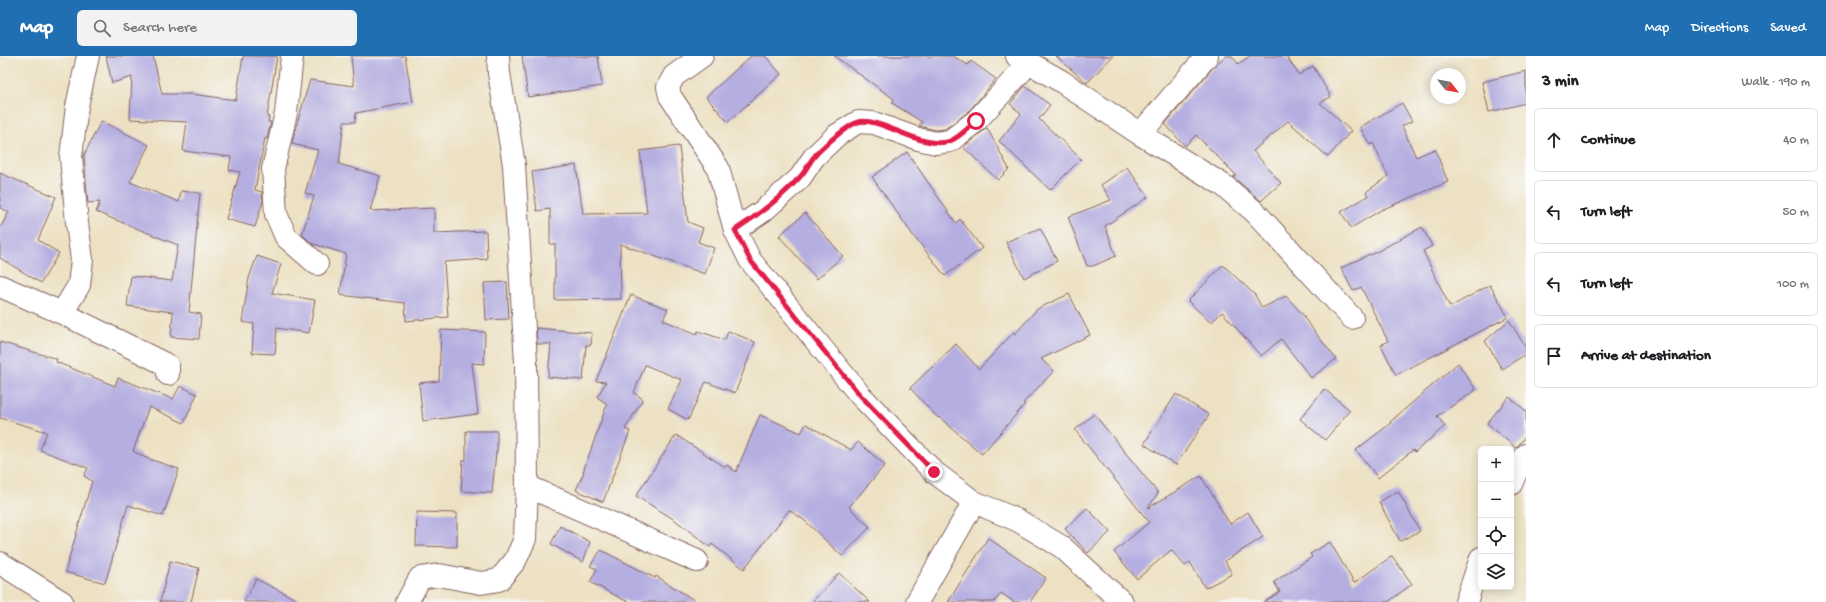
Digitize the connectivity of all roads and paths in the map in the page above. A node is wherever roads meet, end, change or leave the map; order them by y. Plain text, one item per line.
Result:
1 (88, 56) edge
2 (292, 56) edge
3 (498, 56) edge
4 (702, 56) edge
5 (1207, 56) edge
6 (1023, 59) edge
7 (1140, 134) junction
8 (735, 230) junction
9 (317, 264) dead end
10 (0, 286) edge
11 (62, 313) junction
12 (1352, 318) dead end
13 (168, 374) dead end
14 (1526, 456) edge
15 (1512, 482) edge
16 (527, 486) junction
17 (974, 502) junction
18 (697, 561) dead end
19 (0, 563) edge
20 (1478, 567) edge
21 (62, 602) edge
22 (407, 602) edge
23 (917, 602) edge
24 (1122, 602) edge
25 (1466, 602) edge

1 - 11 street
2 - 9 street
3 - 16 street
4 - 8 street
5 - 7 street
6 - 7 street
6 - 8 street
7 - 12 street
8 - 17 street
10 - 11 street
11 - 13 street
14 - 15 street
16 - 18 street
16 - 22 street
17 - 23 street
17 - 24 street
19 - 21 street
20 - 25 street

